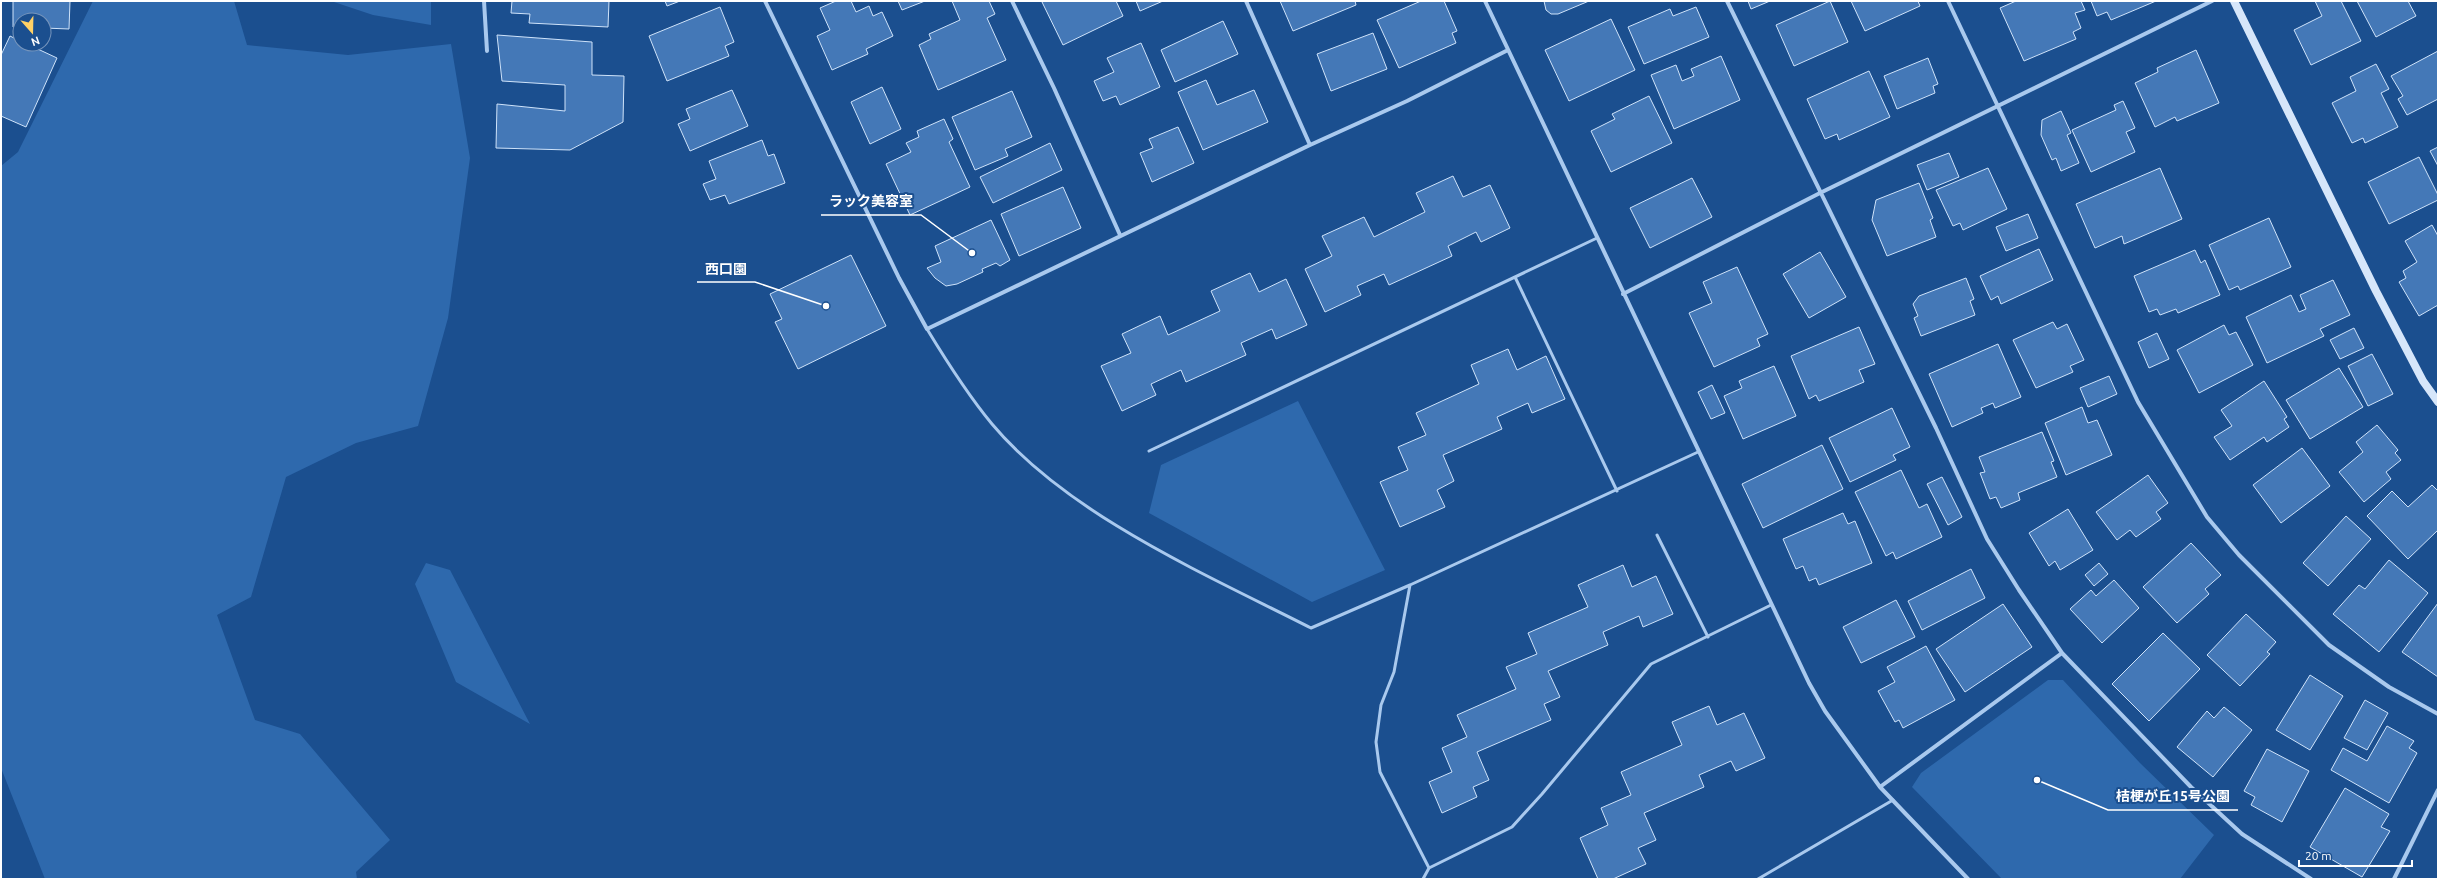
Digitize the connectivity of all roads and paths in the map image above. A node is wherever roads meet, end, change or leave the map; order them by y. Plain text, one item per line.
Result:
1 (484, 1) edge
2 (765, 1) edge
3 (1012, 1) edge
4 (1246, 1) edge
5 (1485, 1) edge
6 (1727, 1) edge
7 (1948, 1) edge
8 (2212, 1) edge
9 (2234, 1) edge
10 (1508, 50) junction
11 (487, 51) dead end
12 (1997, 105) junction
13 (1310, 145) junction
14 (1820, 192) junction
15 (1120, 235) junction
16 (1597, 238) junction
17 (1515, 277) junction
18 (1624, 294) junction
19 (927, 329) junction
20 (2438, 402) edge
21 (1148, 451) dead end
22 (1698, 452) junction
23 (1617, 491) junction
24 (1657, 535) dead end
25 (1410, 585) junction
26 (1772, 605) junction
27 (1708, 637) junction
28 (2062, 653) junction
29 (2438, 714) edge
30 (1880, 787) junction
31 (2438, 790) edge
32 (1893, 800) junction
33 (1429, 868) junction
34 (1423, 879) edge
35 (1758, 879) edge
36 (1968, 879) edge
37 (2312, 879) edge
38 (2394, 879) edge

1 - 11 street
2 - 19 street
3 - 15 street
4 - 13 street
5 - 10 street
6 - 14 street
7 - 12 street
8 - 12 street
9 - 20 street
10 - 13 street
10 - 16 street
12 - 14 street
12 - 29 street
13 - 15 street
14 - 18 street
14 - 28 street
15 - 19 street
16 - 17 lane
16 - 18 street
17 - 21 lane
17 - 23 lane
18 - 22 street
19 - 25 lane
22 - 23 lane
22 - 26 street
23 - 25 lane
24 - 27 lane
25 - 33 lane
26 - 27 lane
26 - 30 street
27 - 33 lane
28 - 30 street
28 - 37 street
30 - 32 street
31 - 38 street
32 - 35 lane
32 - 36 street
33 - 34 lane

